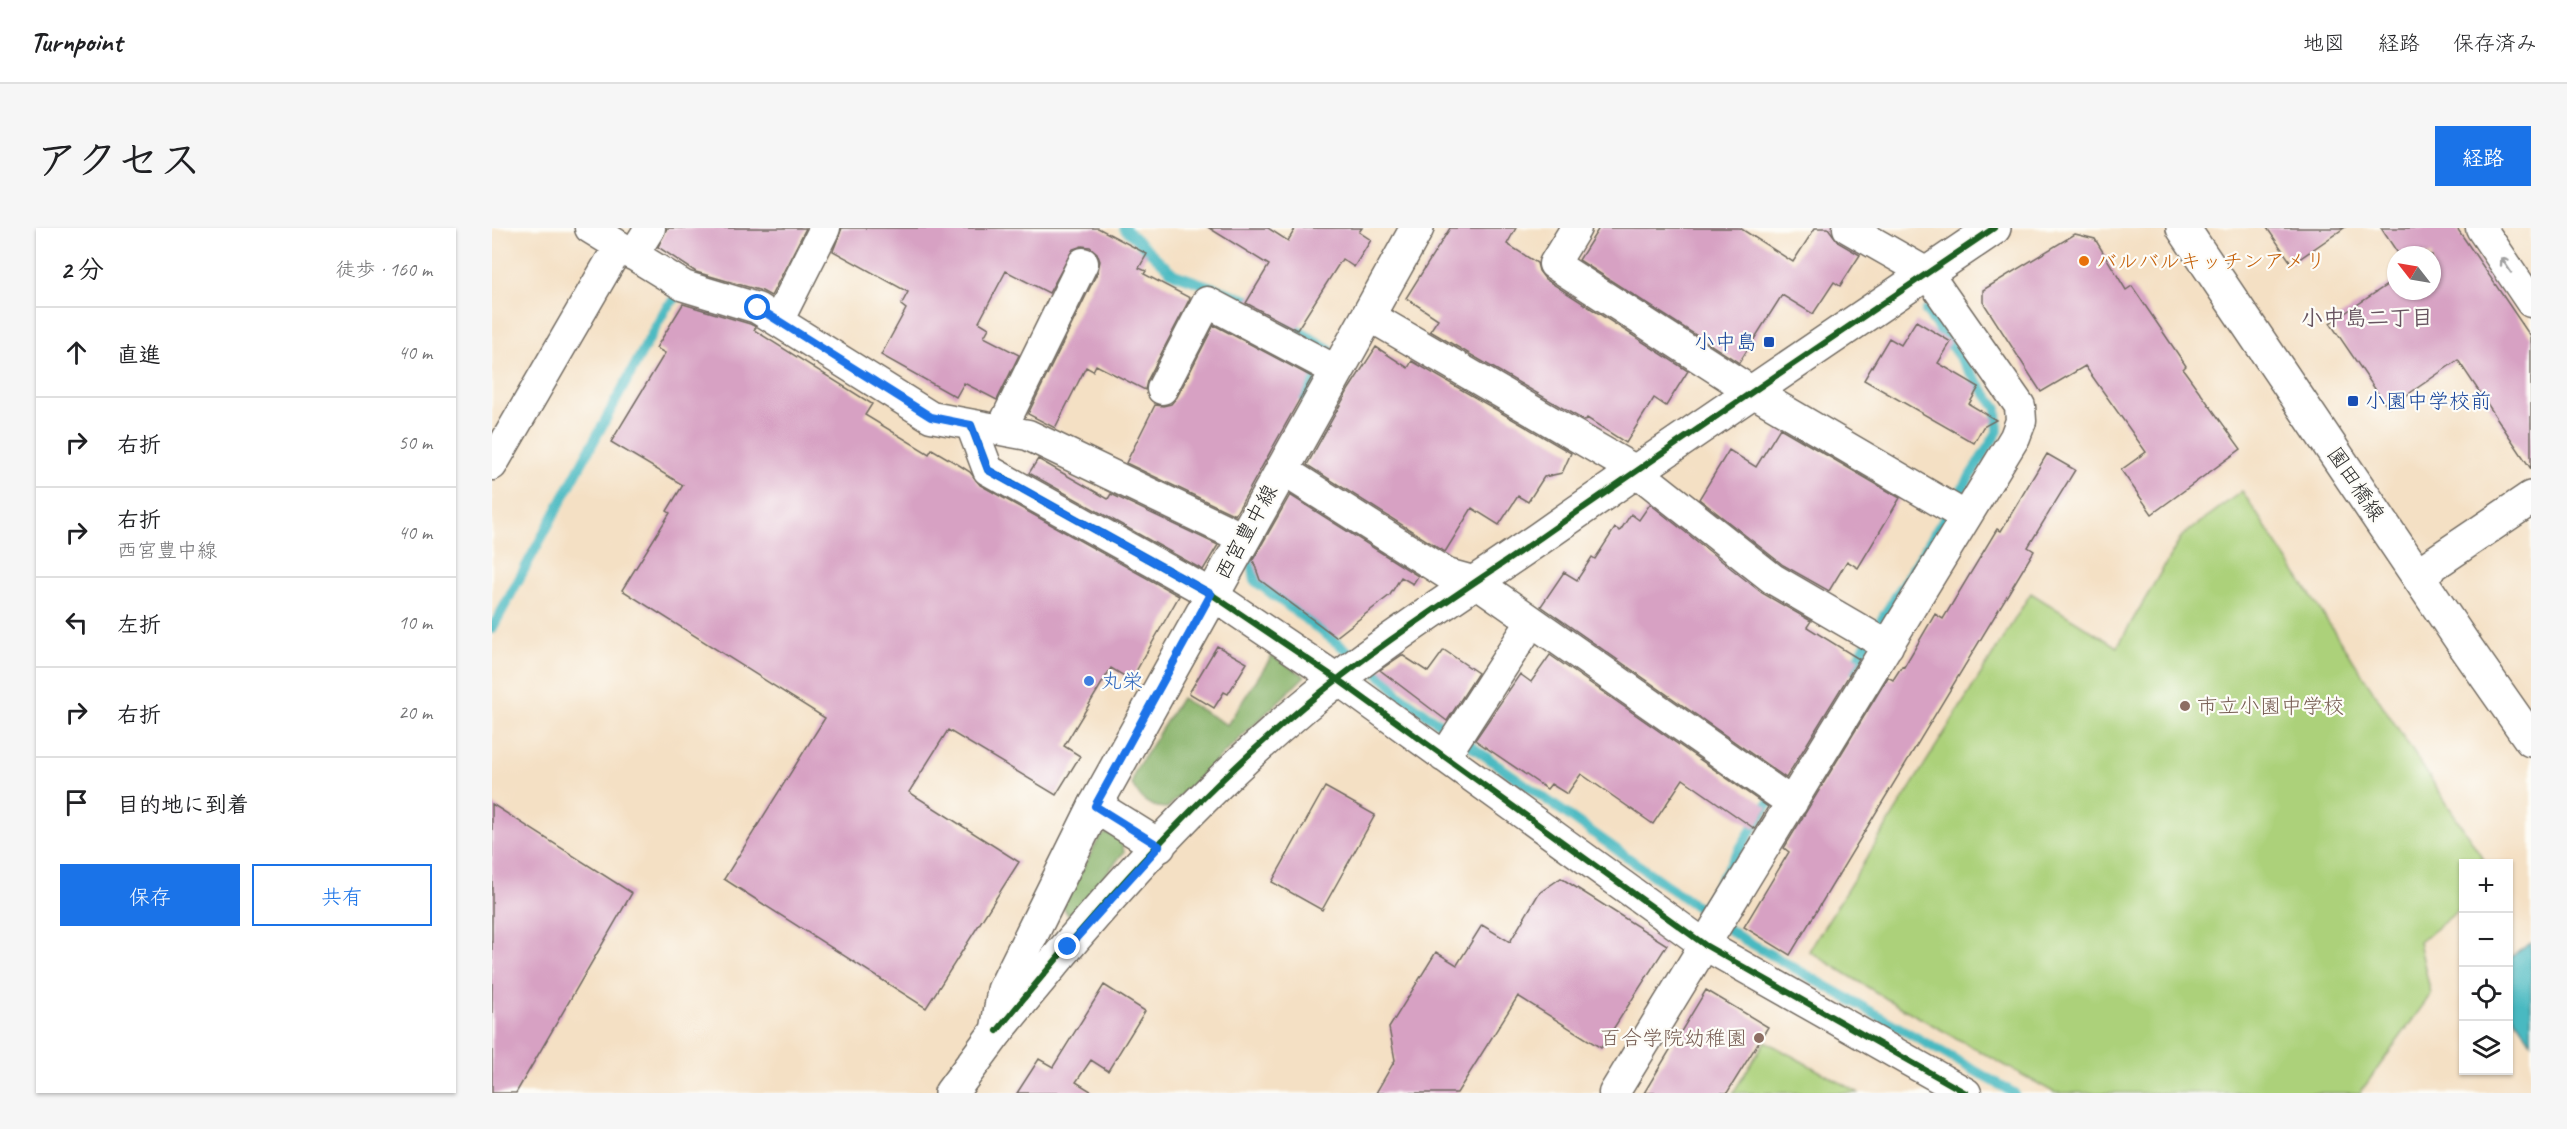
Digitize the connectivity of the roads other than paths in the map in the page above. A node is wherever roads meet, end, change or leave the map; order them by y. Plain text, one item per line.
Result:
1 (590, 228) edge
2 (650, 228) edge
3 (825, 228) edge
4 (1417, 228) edge
5 (1576, 228) edge
6 (1848, 228) edge
7 (1994, 228) edge
8 (2183, 228) edge
9 (2481, 228) edge
10 (626, 251) junction
11 (1083, 263) dead end
12 (1928, 273) junction
13 (2531, 302) edge
14 (1368, 315) junction
15 (778, 321) junction
16 (1337, 371) junction
17 (1162, 389) dead end
18 (1751, 391) junction
19 (971, 425) junction
20 (1001, 430) junction
21 (492, 465) edge
22 (1281, 469) junction
23 (1636, 471) junction
24 (2531, 498) edge
25 (1966, 517) junction
26 (1243, 538) junction
27 (2417, 575) junction
28 (1476, 582) junction
29 (1211, 594) junction
30 (1532, 621) junction
31 (1888, 646) junction
32 (1337, 679) junction
33 (2531, 740) edge
34 (1444, 757) junction
35 (1791, 803) junction
36 (1095, 806) junction
37 (1159, 846) junction
38 (1705, 945) junction
39 (997, 1031) junction
40 (951, 1093) edge
41 (1614, 1093) edge
42 (1966, 1093) edge

1 - 10 street
2 - 10 street
3 - 15 street
4 - 14 street, 西宮豊中線
5 - 18 street
6 - 12 street
7 - 12 street
8 - 27 street, 園田橋線
13 -> 9 street
10 - 15 street
10 - 21 street
11 - 20 street
12 - 18 street
12 - 25 street
14 - 16 street, 西宮豊中線
14 - 23 street
15 - 19 street
16 - 17 street
16 - 22 street, 西宮豊中線
18 - 23 street
18 - 25 street
19 - 20 street
19 - 29 street
20 - 26 street
22 - 26 street, 西宮豊中線
22 - 28 street
23 - 28 street
23 - 31 street
24 - 27 street
25 - 31 street
26 - 29 street, 西宮豊中線
27 - 33 street, 園田橋線
28 - 30 street
28 - 32 street
29 - 32 street
29 - 36 street, 西宮豊中線
30 - 34 street
30 - 35 street
31 - 35 street
32 - 34 street
32 - 37 street
34 - 38 street
35 - 38 street
36 - 37 street
36 - 39 street, 西宮豊中線
37 - 39 street
38 - 41 street
38 - 42 street
39 - 40 street, 西宮豊中線

